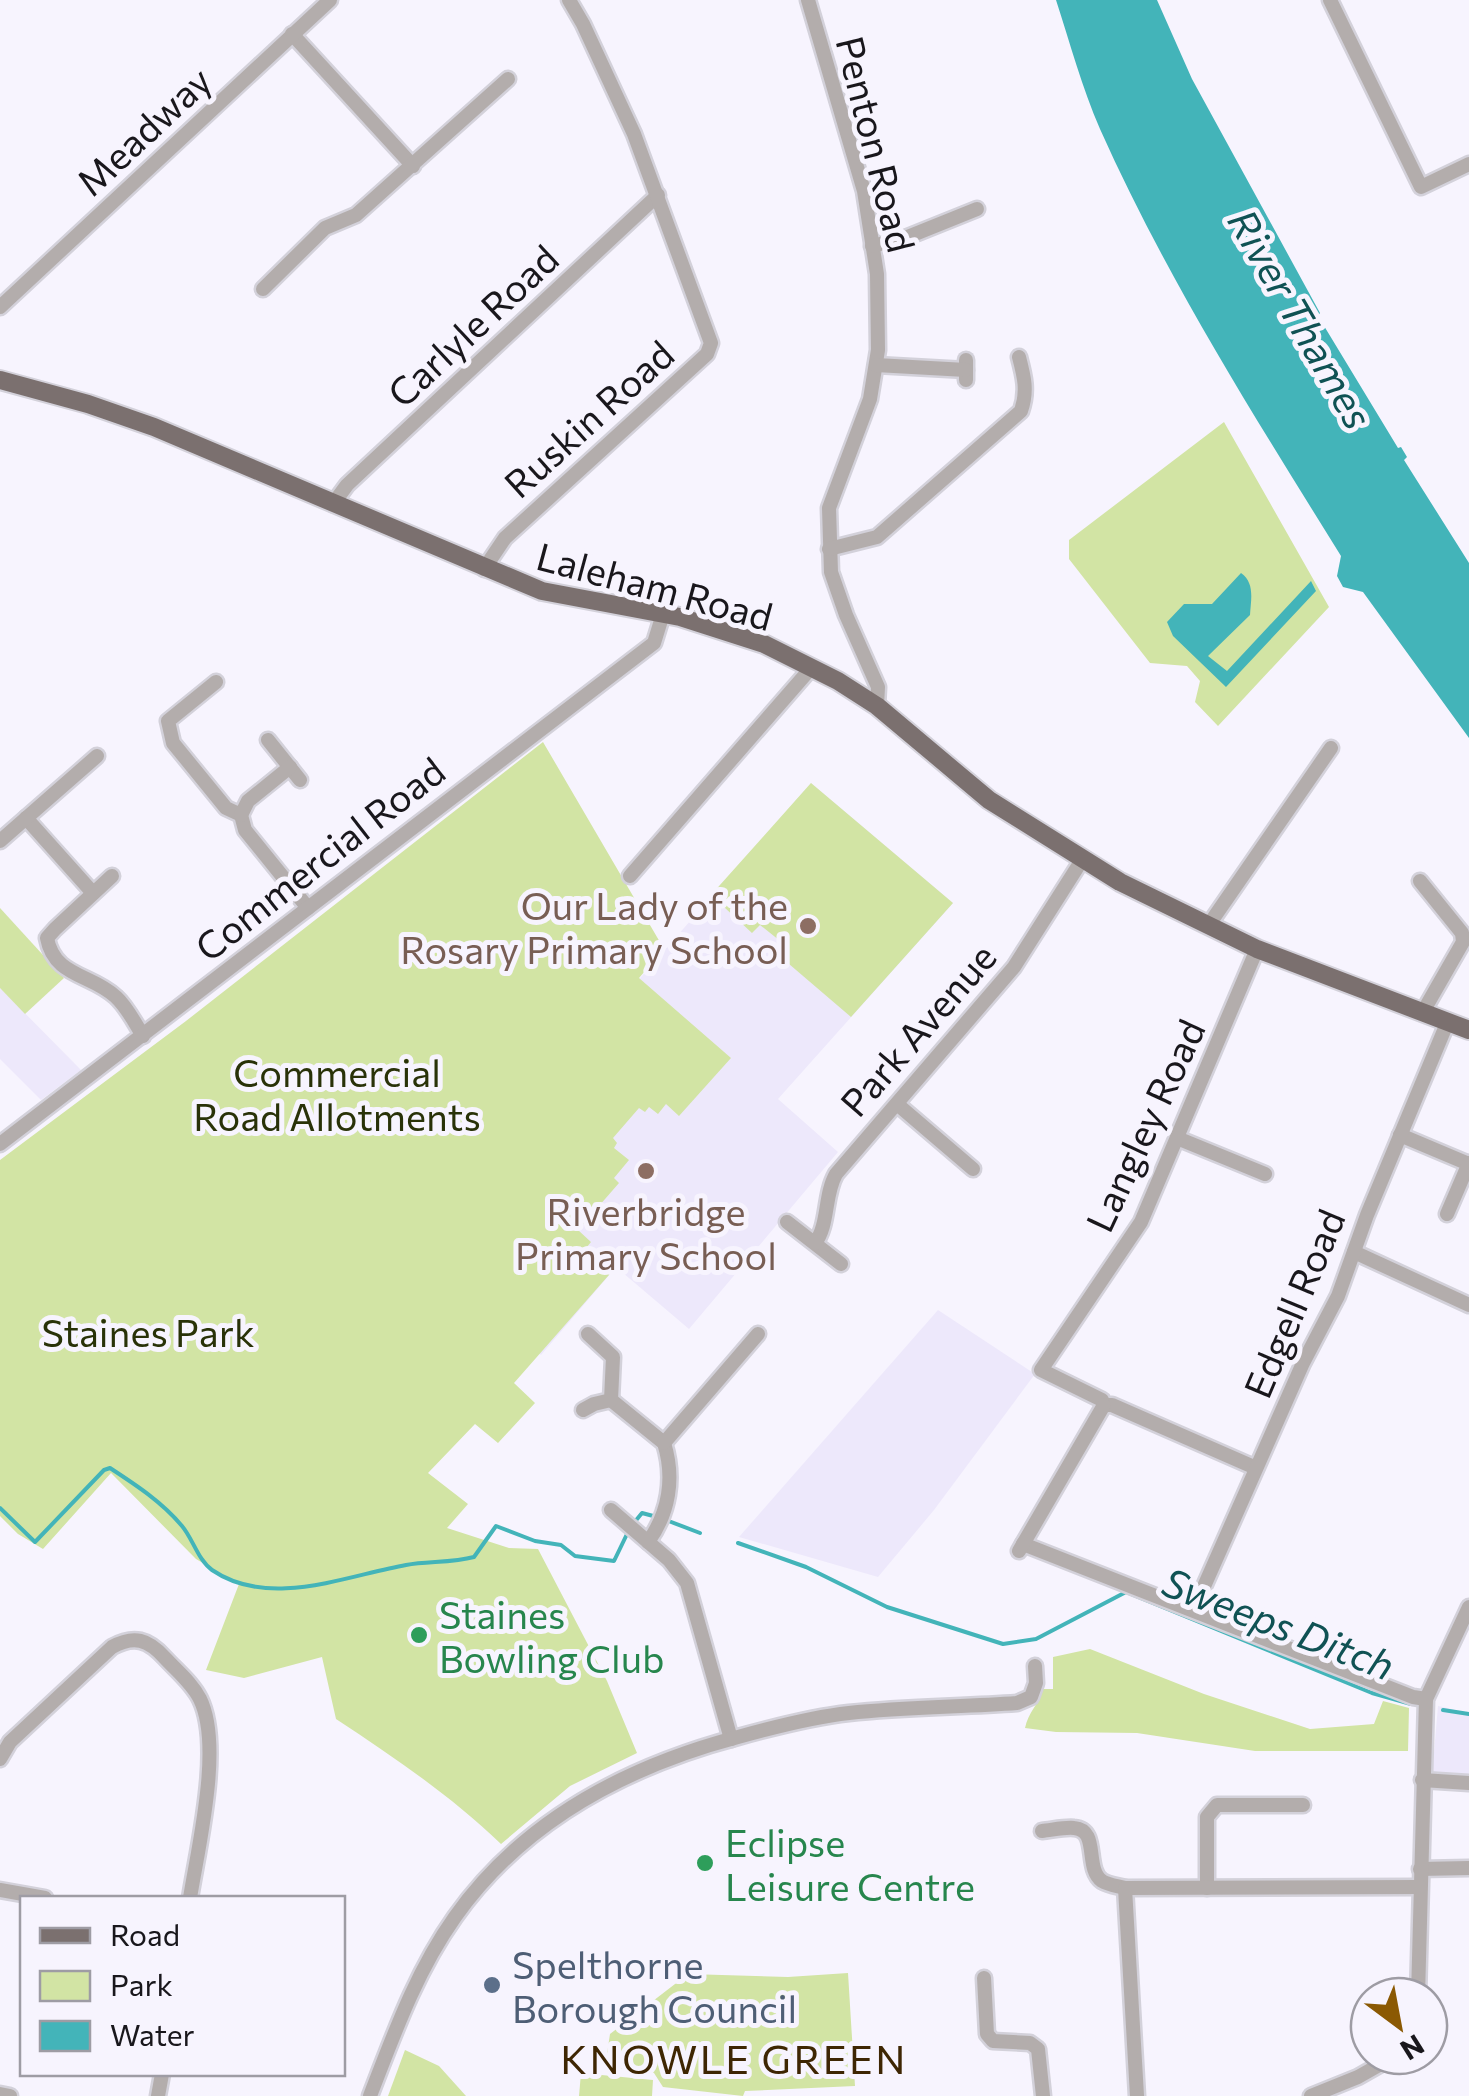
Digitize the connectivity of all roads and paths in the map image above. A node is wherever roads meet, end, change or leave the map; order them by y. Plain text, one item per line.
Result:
1 (330, 0) edge
2 (568, 0) edge
3 (808, 0) edge
4 (1330, 0) edge
5 (292, 34) junction
6 (508, 80) dead end
7 (1469, 164) edge
8 (413, 166) junction
9 (658, 195) junction
10 (977, 209) dead end
11 (872, 246) junction
12 (263, 289) dead end
13 (0, 307) edge
14 (1019, 356) dead end
15 (876, 365) junction
16 (966, 370) dead end
17 (0, 380) edge
18 (333, 504) junction
19 (829, 549) junction
20 (484, 569) junction
21 (663, 614) junction
22 (812, 666) junction
23 (189, 679) dead end
24 (216, 682) dead end
25 (200, 694) junction
26 (877, 706) junction
27 (268, 740) dead end
28 (1331, 748) dead end
29 (97, 756) dead end
30 (241, 815) junction
31 (26, 818) junction
32 (0, 841) edge
33 (1082, 860) junction
34 (112, 876) dead end
35 (630, 876) dead end
36 (1420, 881) dead end
37 (93, 893) junction
38 (308, 908) junction
39 (1208, 926) junction
40 (1257, 950) junction
41 (1424, 1010) junction
42 (1448, 1021) junction
43 (1469, 1030) edge
44 (143, 1036) junction
45 (897, 1104) junction
46 (1400, 1136) junction
47 (1177, 1138) junction
48 (0, 1144) edge
49 (1469, 1163) edge
50 (973, 1170) dead end
51 (1265, 1174) dead end
52 (1447, 1214) dead end
53 (787, 1222) dead end
54 (815, 1243) junction
55 (1354, 1252) junction
56 (840, 1264) dead end
57 (1469, 1305) edge
58 (588, 1334) dead end
59 (758, 1334) dead end
60 (611, 1400) junction
61 (1104, 1405) junction
62 (584, 1410) dead end
63 (664, 1443) junction
64 (1256, 1468) junction
65 (615, 1513) dead end
66 (648, 1542) junction
67 (1194, 1608) junction
68 (1469, 1608) edge
69 (1036, 1666) dead end
70 (1426, 1699) junction
71 (731, 1738) junction
72 (0, 1759) edge
73 (1422, 1780) junction
74 (1469, 1782) edge
75 (1303, 1805) dead end
76 (1042, 1832) dead end
77 (1469, 1868) edge
78 (1420, 1869) junction
79 (1420, 1887) junction
80 (1125, 1888) junction
81 (1207, 1888) junction
82 (0, 1890) edge
83 (34, 1896) edge
84 (190, 1896) edge
85 (1418, 1976) edge
86 (984, 1978) dead end
87 (1361, 2076) edge
88 (0, 2094) edge
89 (10, 2096) edge
90 (370, 2096) edge
91 (1044, 2096) edge
92 (1137, 2096) edge
93 (1310, 2096) edge

1 - 5 street, Meadway
2 - 9 street, Ruskin Road
3 - 11 street, Penton Road
4 - 7 street
5 - 8 street
5 - 13 street, Meadway
6 - 8 street
8 - 12 street
9 - 18 street, Carlyle Road
9 - 20 street, Ruskin Road
10 - 11 street
11 - 15 street, Penton Road
14 - 19 street
15 - 16 street
15 - 19 street, Penton Road
17 - 18 main road, Laleham Road
18 - 20 main road, Laleham Road
19 - 26 street, Penton Road
20 - 21 main road, Laleham Road
21 - 22 main road, Laleham Road
21 - 38 street, Commercial Road
22 - 26 main road, Laleham Road
22 - 35 street
23 - 25 street
24 - 25 street
25 - 30 street
26 - 33 main road, Laleham Road
27 - 30 street
28 - 39 street
29 - 31 street
30 - 38 street
31 - 32 street
31 - 37 street
33 - 39 main road, Laleham Road
33 - 45 street, Park Avenue
34 - 37 street
36 - 41 street
37 - 44 street
38 - 44 street, Commercial Road
39 - 40 main road, Laleham Road
40 - 41 main road, Laleham Road
40 - 47 street, Langley Road
41 - 42 main road, Laleham Road
42 - 43 main road, Laleham Road
42 - 46 street, Edgell Road
44 - 48 street, Commercial Road
45 - 50 street
45 - 54 street, Park Avenue
46 - 49 street
46 - 55 street, Edgell Road
47 - 51 street
47 - 61 street, Langley Road
49 - 52 street
53 - 54 street
54 - 56 street
55 - 57 street
55 - 64 street, Edgell Road
58 - 60 street
59 - 63 street
60 - 62 street
60 - 63 street
61 - 64 street
61 - 67 street
63 - 66 street
64 - 67 street, Edgell Road
65 - 66 street
66 - 71 street
67 - 70 street
68 - 70 street
69 - 71 street
70 - 73 street
71 - 90 street
72 - 84 street
73 - 74 street
73 - 78 street
75 - 81 street
76 - 80 street
77 - 78 street
78 - 79 street
79 - 81 street
79 - 85 street
80 - 81 street
80 - 92 street
82 - 83 street
86 - 91 street
87 - 93 street
88 - 89 street

